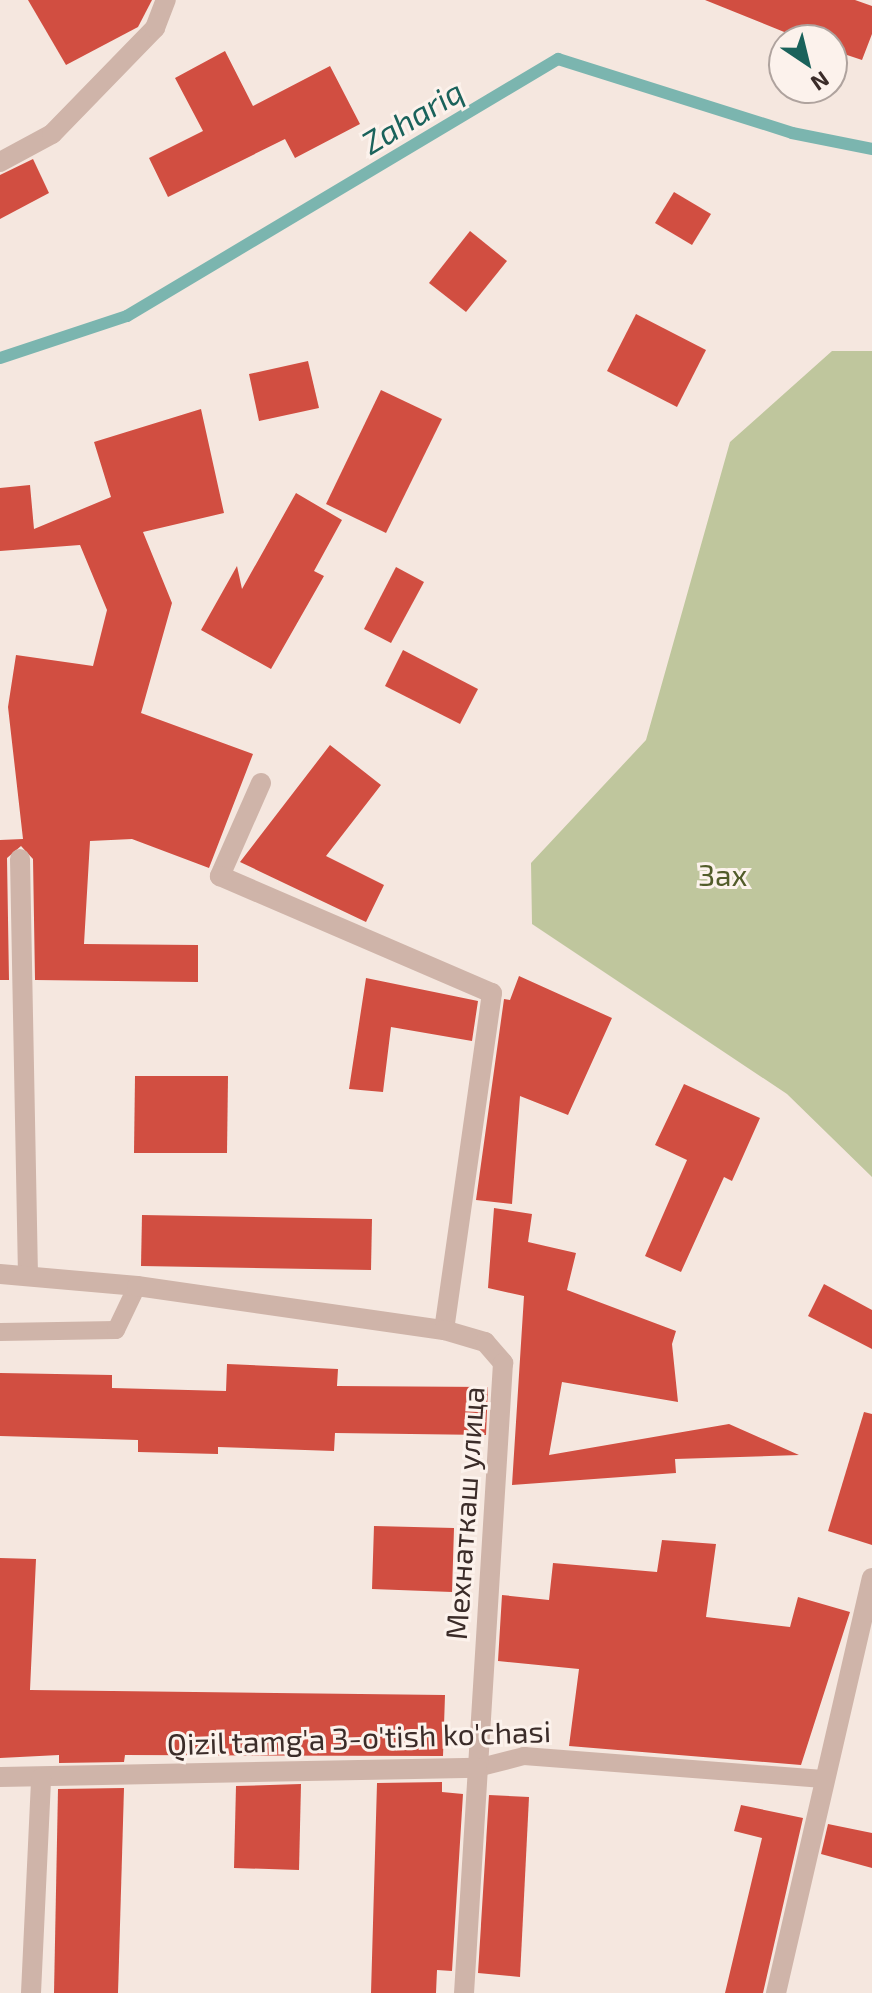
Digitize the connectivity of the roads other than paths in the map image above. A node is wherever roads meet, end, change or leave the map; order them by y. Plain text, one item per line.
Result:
1 (166, 0) edge
2 (0, 162) edge
3 (261, 783) dead end
4 (20, 859) dead end
5 (0, 1274) edge
6 (28, 1274) junction
7 (137, 1286) junction
8 (444, 1330) junction
9 (0, 1332) edge
10 (872, 1578) edge
11 (477, 1768) junction
12 (0, 1777) edge
13 (41, 1778) junction
14 (823, 1779) junction
15 (31, 1993) edge
16 (464, 1993) edge
17 (776, 1993) edge

1 - 2 street
3 - 8 street
4 - 6 street
5 - 6 street, Мехнаткаш улица
6 - 7 street, Мехнаткаш улица
7 - 8 street, Мехнаткаш улица
7 - 9 lane
8 - 11 street, Мехнаткаш улица
10 - 14 street
11 - 13 street, Qizil tamg'a 3-o'tish ko'chasi
11 - 14 lane, Qizil tamg'a 3-o'tish ko'chasi
11 - 16 street, Мехнаткаш улица
12 - 13 street, Qizil tamg'a 3-o'tish ko'chasi
13 - 15 street
14 - 17 street

